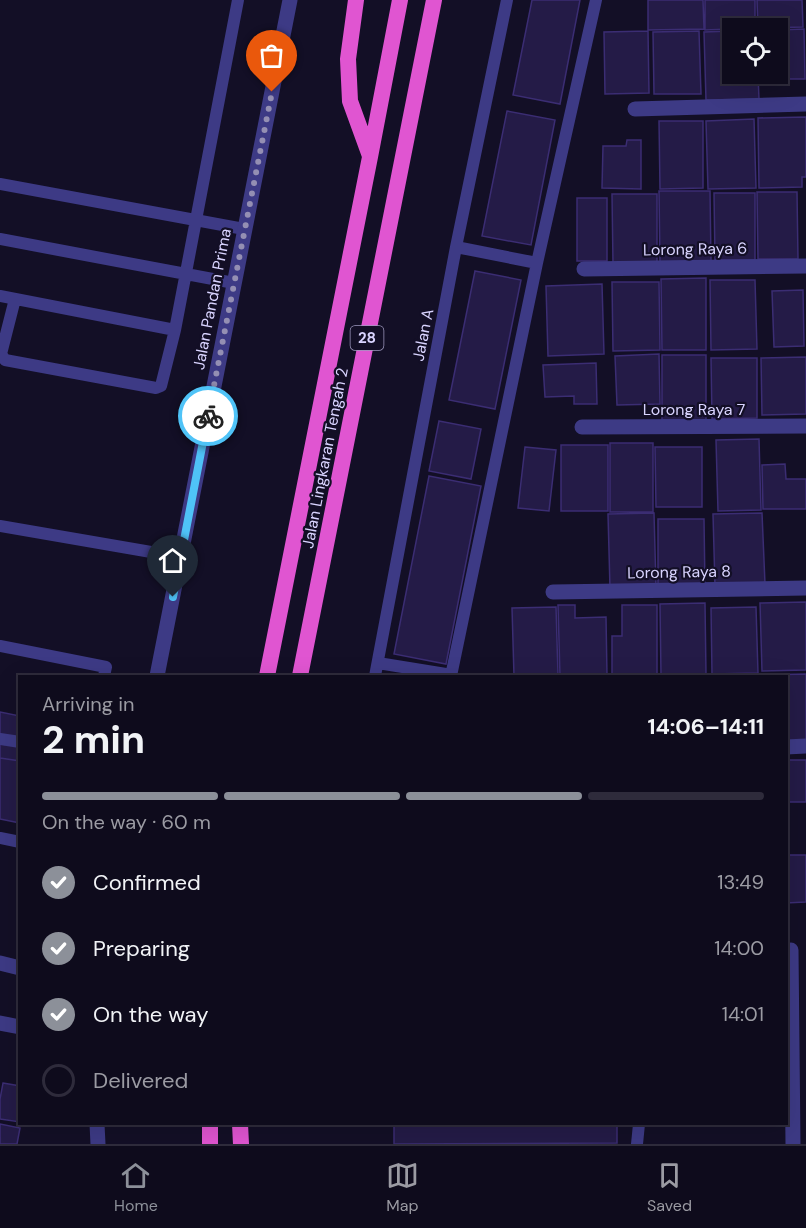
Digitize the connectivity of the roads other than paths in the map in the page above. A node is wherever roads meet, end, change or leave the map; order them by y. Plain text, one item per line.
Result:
1 (238, 0) edge
2 (290, 0) edge
3 (356, 0) edge
4 (400, 0) edge
5 (434, 0) edge
6 (507, 0) edge
7 (596, 0) edge
8 (806, 105) edge
9 (635, 108) dead end
10 (370, 157) junction
11 (0, 184) edge
12 (196, 220) junction
13 (244, 229) junction
14 (0, 239) edge
15 (456, 247) junction
16 (537, 263) junction
17 (806, 266) edge
18 (584, 269) dead end
19 (186, 274) junction
20 (234, 283) junction
21 (0, 296) edge
22 (15, 299) junction
23 (175, 330) junction
24 (806, 426) edge
25 (582, 427) dead end
26 (0, 526) edge
27 (180, 557) junction
28 (806, 588) edge
29 (554, 592) dead end
30 (0, 646) edge
31 (378, 663) junction
32 (104, 675) edge
33 (157, 675) edge
34 (267, 675) edge
35 (300, 675) edge
36 (375, 675) edge
37 (446, 675) edge
38 (452, 675) edge
39 (0, 738) edge
40 (18, 742) edge
41 (806, 746) edge
42 (788, 747) edge
43 (0, 838) edge
44 (18, 842) edge
45 (794, 950) edge
46 (0, 963) edge
47 (18, 968) edge
48 (0, 1023) edge
49 (18, 1027) edge
50 (97, 1125) edge
51 (210, 1125) edge
52 (240, 1125) edge
53 (639, 1125) edge
54 (797, 1136) edge
55 (98, 1144) edge
56 (210, 1144) edge
57 (241, 1144) edge
58 (637, 1144) edge

1 - 12 lane
2 - 13 street, Jalan Pandan Prima
3 - 10 highway
4 - 10 highway, Jalan Lingkaran Tengah 2 / 28
5 - 35 highway, Jalan Lingkaran Tengah 2 / 28
6 - 15 lane, Jalan A
7 - 16 lane
8 - 9 street
10 - 34 highway, Jalan Lingkaran Tengah 2 / 28
11 - 12 lane
12 - 13 lane
12 - 19 lane
13 - 20 street, Jalan Pandan Prima
14 - 19 lane
15 - 16 lane
15 - 31 lane, Jalan A
16 - 38 lane
17 - 18 street, Lorong Raya 6
19 - 20 lane
19 - 23 lane
20 - 27 street, Jalan Pandan Prima
21 - 22 lane
22 - 23 lane
22 - 23 lane
24 - 25 street, Lorong Raya 7
26 - 27 lane
27 - 33 street, Jalan Pandan Prima
28 - 29 street, Lorong Raya 8
30 - 32 lane
31 - 36 lane, Jalan A
31 - 37 lane
39 - 40 lane
41 - 42 street
43 - 44 lane
45 - 54 street
46 - 47 street
48 - 49 street
50 - 55 street
51 - 56 highway
52 - 57 highway
53 - 58 lane

